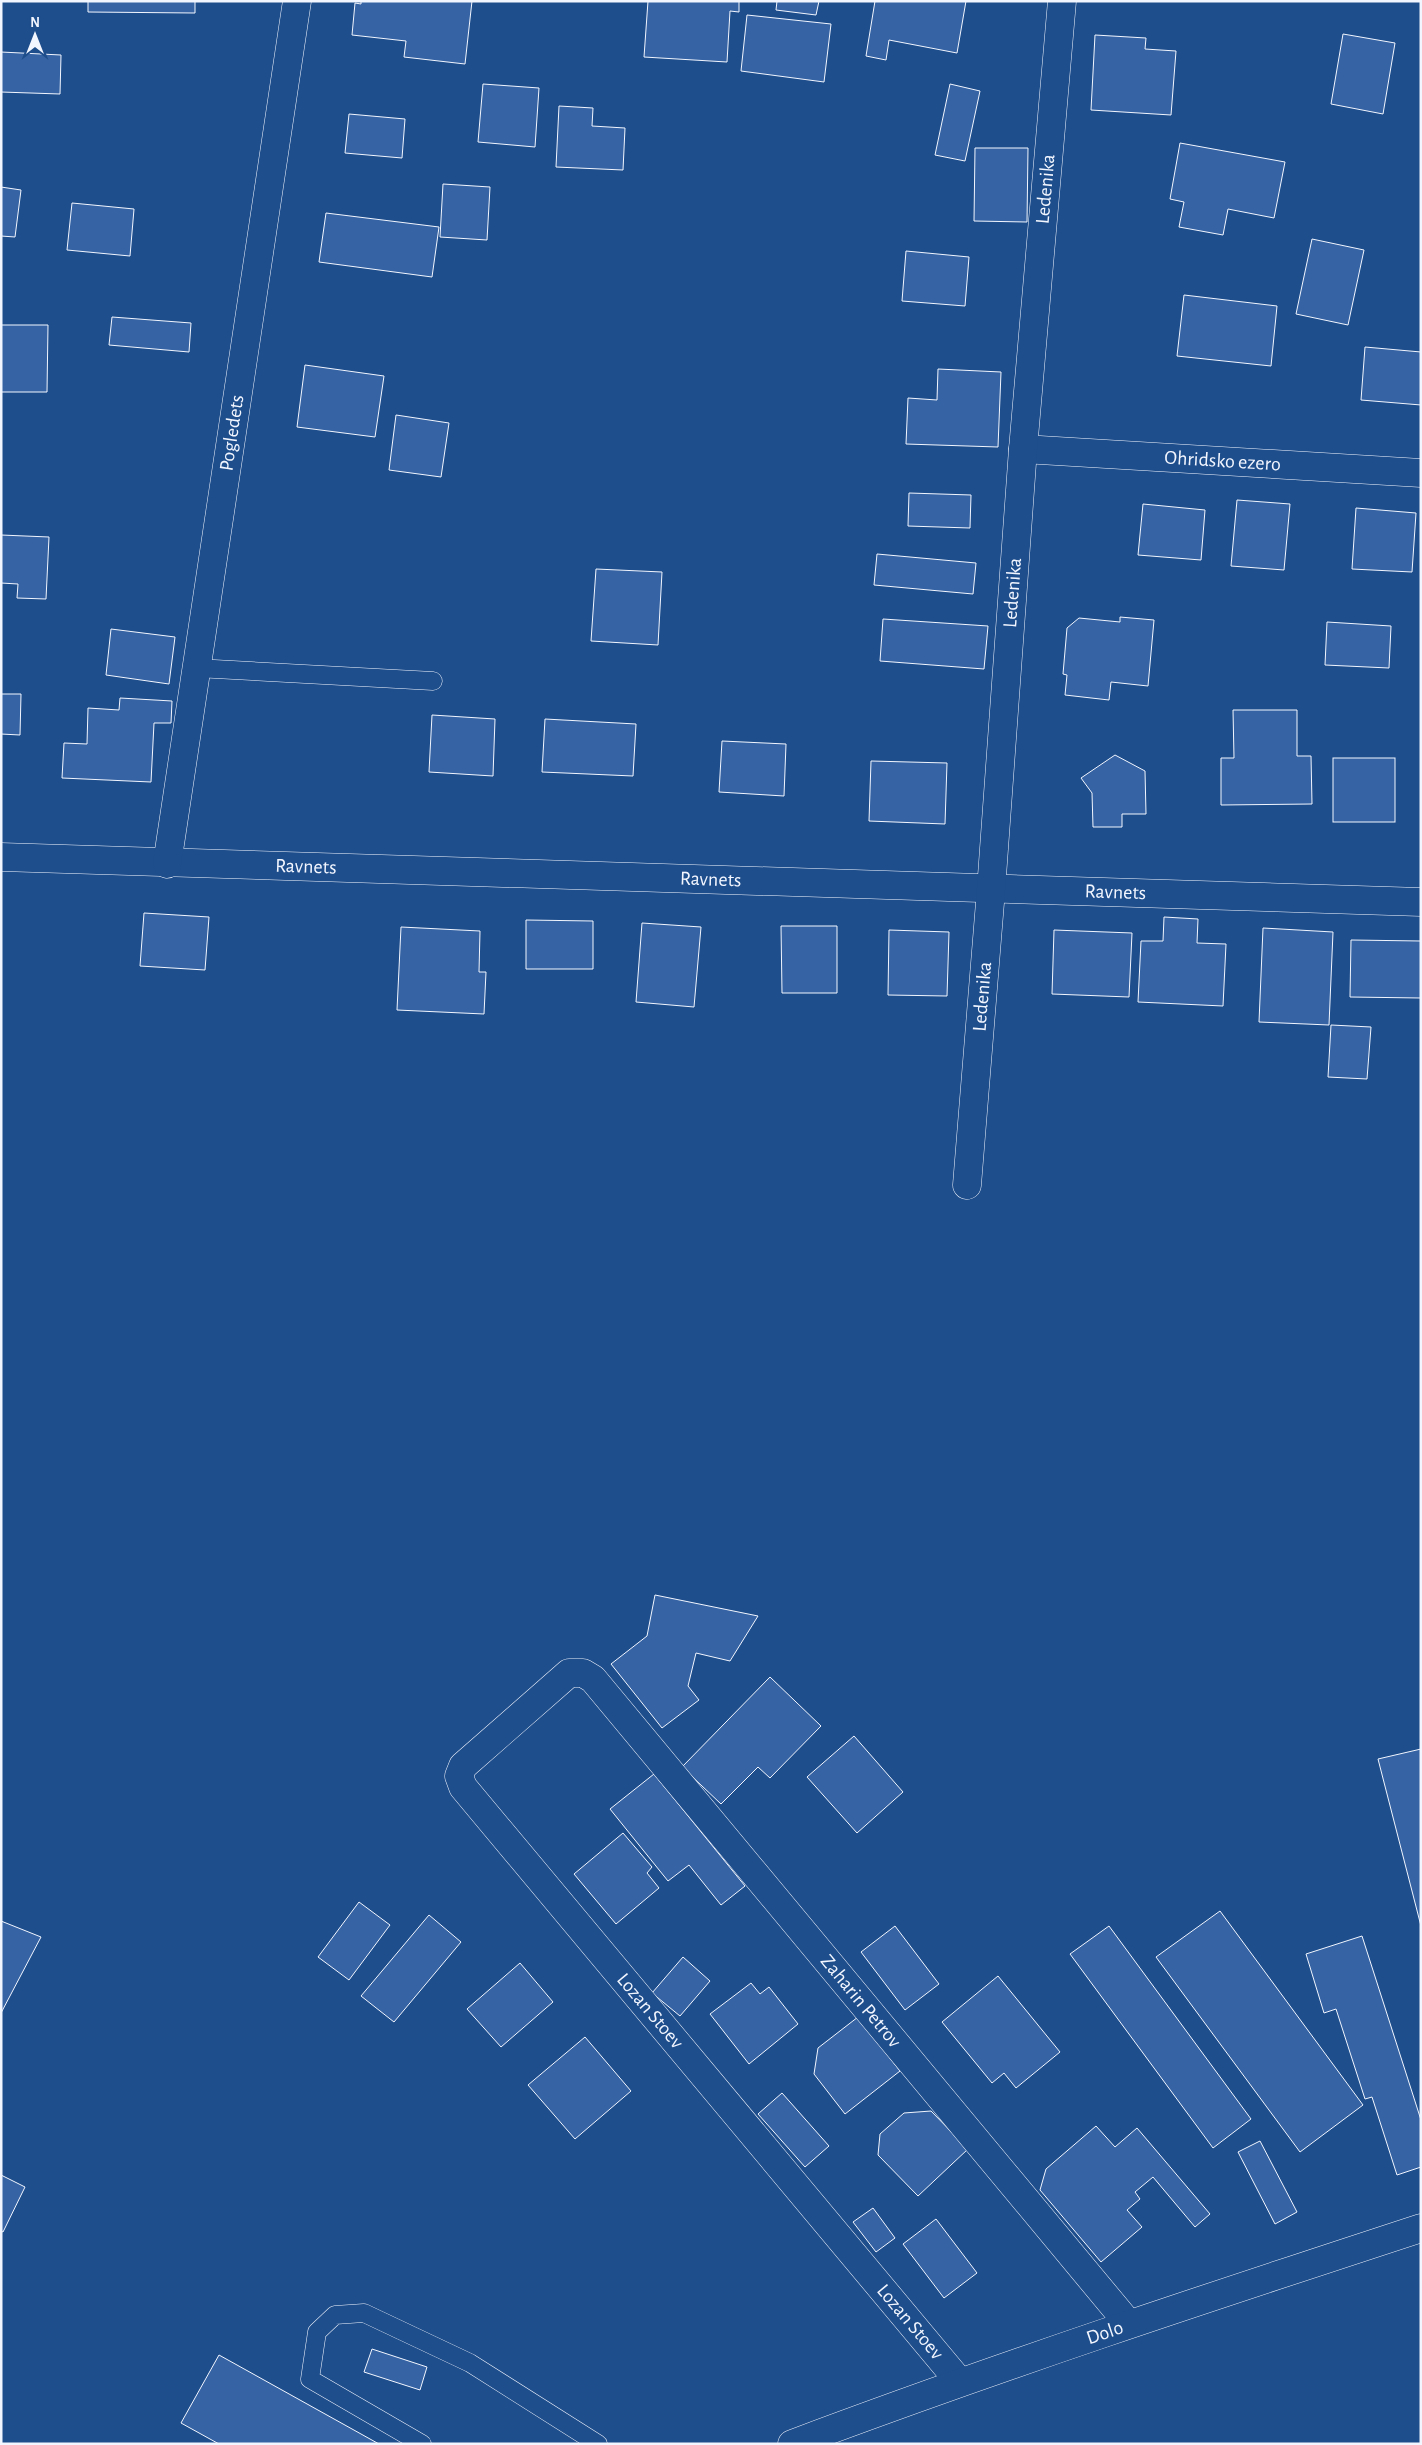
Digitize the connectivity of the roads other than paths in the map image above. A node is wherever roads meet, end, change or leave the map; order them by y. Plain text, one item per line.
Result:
1 (296, 1) edge
2 (1062, 1) edge
3 (1024, 450) junction
4 (1421, 474) edge
5 (196, 668) junction
6 (433, 681) dead end
7 (1, 857) edge
8 (167, 864) junction
9 (992, 890) junction
10 (1421, 902) edge
11 (967, 1185) dead end
12 (593, 1679) joint
13 (1421, 2228) edge
14 (1128, 2323) junction
15 (959, 2381) junction
16 (422, 2444) edge
17 (598, 2444) edge
18 (792, 2444) edge

1 - 5 street, Pogledets
2 - 3 street, Ledenika
3 - 4 street, Ohridsko ezero
3 - 9 street, Ledenika
5 - 6 lane
5 - 8 street, Pogledets
7 - 8 street, Ravnets
8 - 9 street, Ravnets
9 - 10 street, Ravnets
9 - 11 street, Ledenika
12 - 14 street, Zaharin Petrov
12 - 15 street, Lozan Stoev
13 - 14 street, Dolo
14 - 15 street, Dolo
15 - 18 street, Dolo
16 - 17 lane

